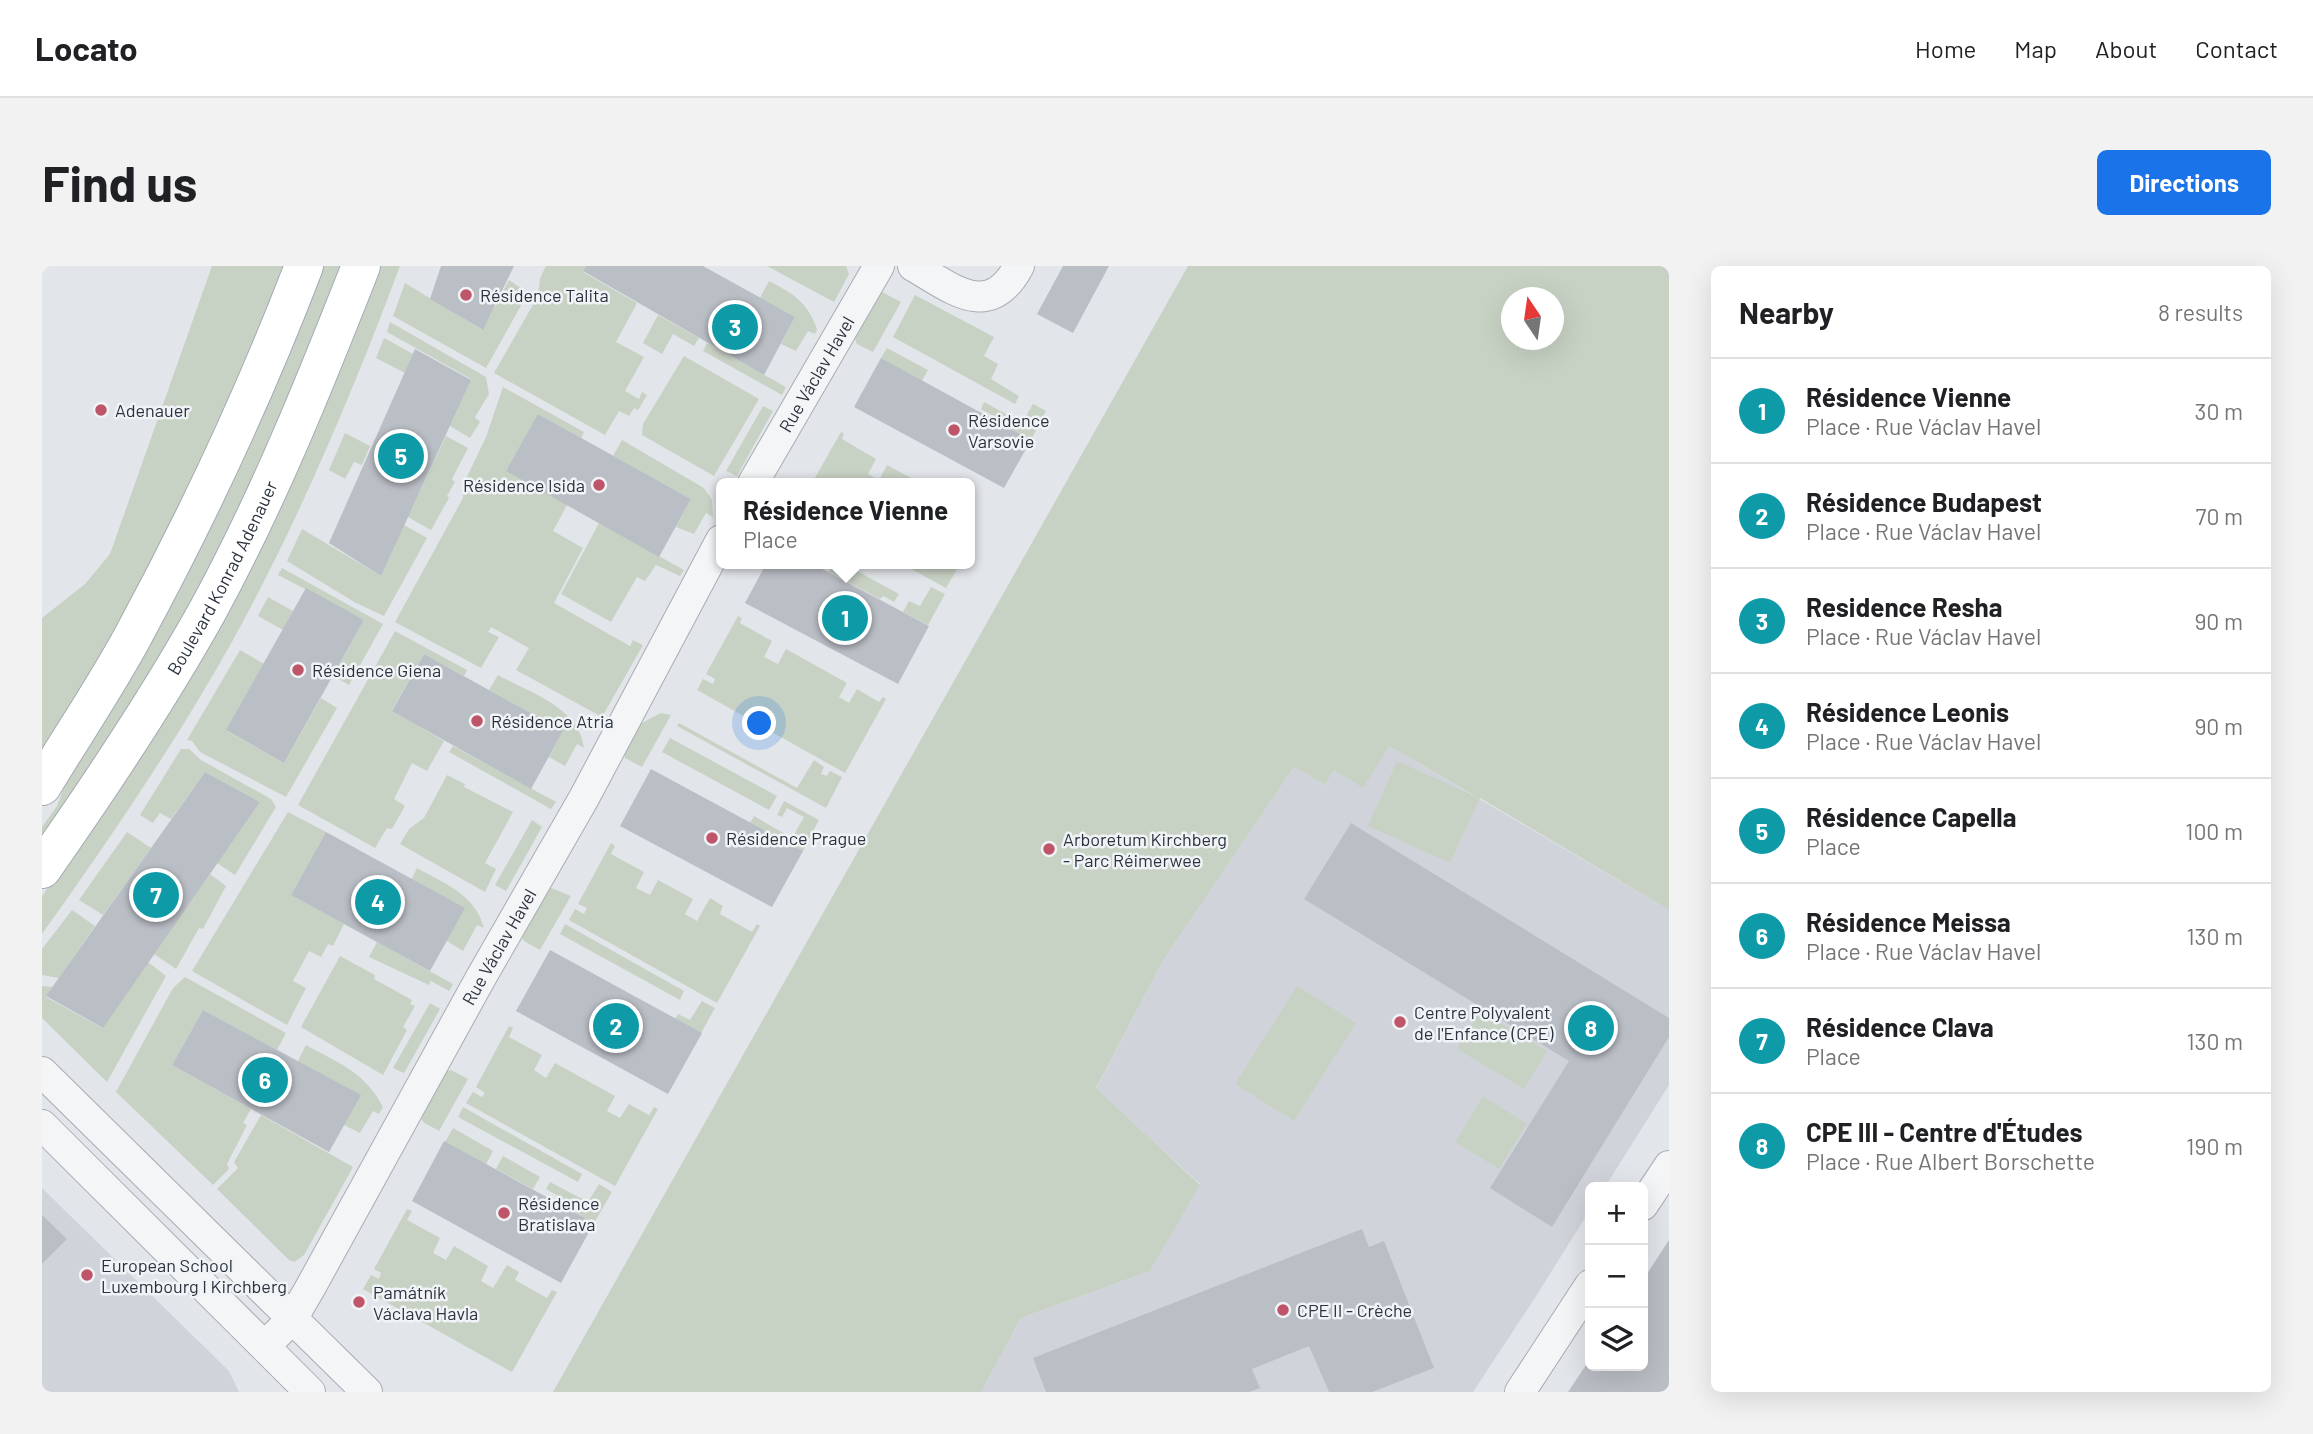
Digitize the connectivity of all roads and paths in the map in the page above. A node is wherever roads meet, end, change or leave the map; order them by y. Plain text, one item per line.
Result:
1 (304, 266) edge
2 (360, 266) edge
3 (879, 266) edge
4 (913, 266) edge
5 (1019, 266) edge
6 (756, 478) edge
7 (716, 549) edge
8 (42, 786) edge
9 (42, 869) edge
10 (42, 1072) edge
11 (42, 1125) edge
12 (1669, 1166) edge
13 (1648, 1198) edge
14 (1585, 1293) edge
15 (292, 1319) junction
16 (265, 1346) junction
17 (310, 1392) edge
18 (367, 1392) edge
19 (1520, 1392) edge

1 - 8 main road
2 - 9 main road, Boulevard Konrad Adenauer
3 - 6 street, Rue Václav Havel
4 - 5 street
7 - 15 street, Rue Václav Havel
10 - 15 street
11 - 16 street
12 - 13 street
14 - 19 street
15 - 16 street, Rue Václav Havel
15 - 18 street
16 - 17 street

